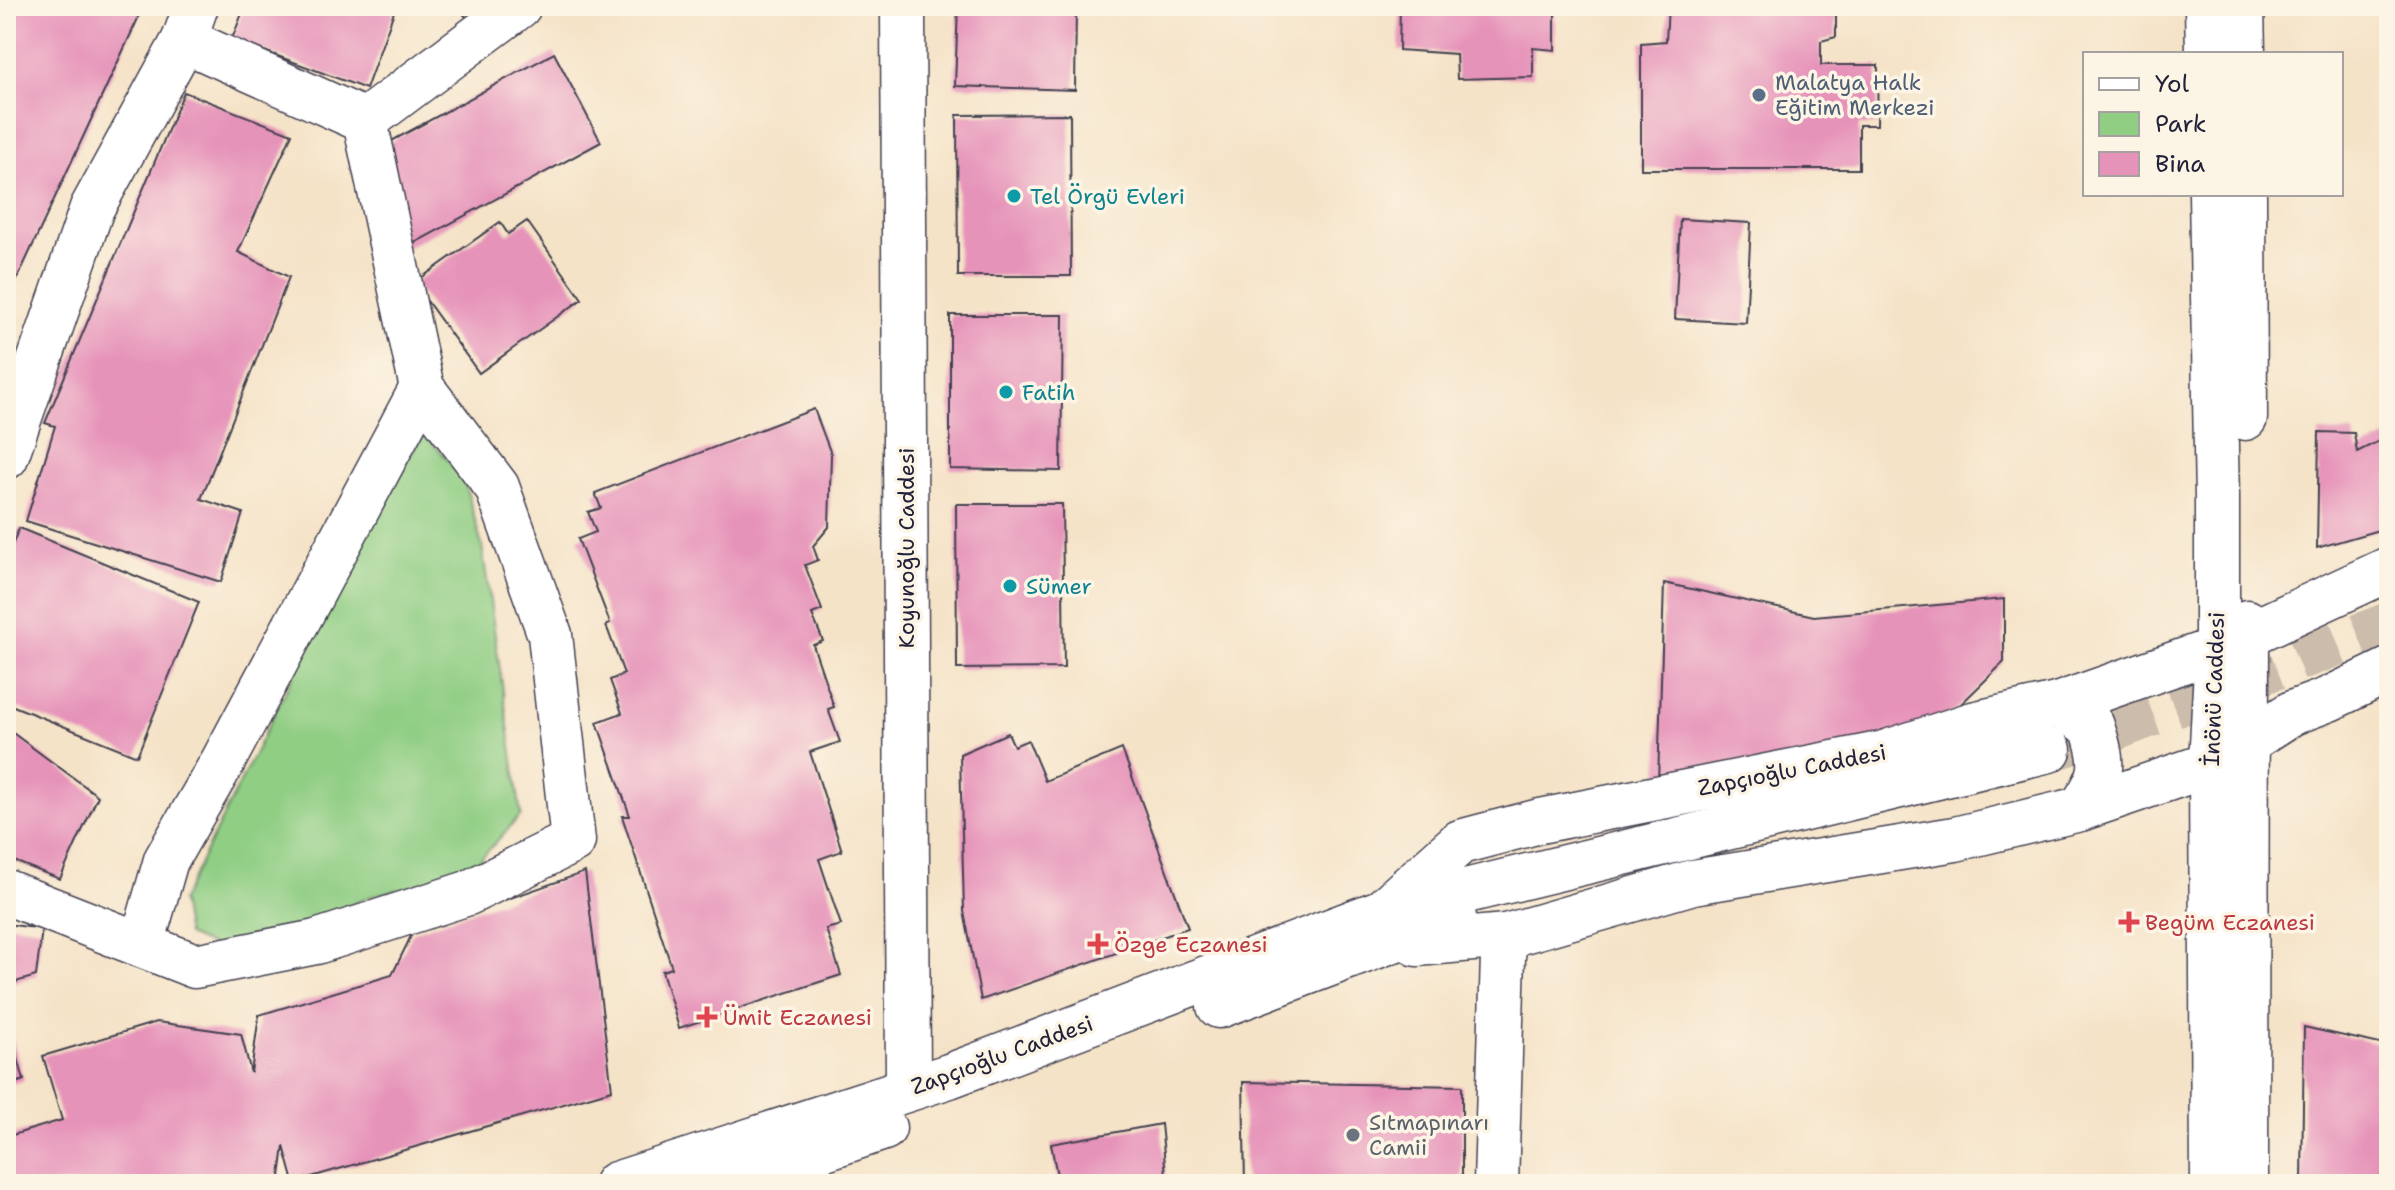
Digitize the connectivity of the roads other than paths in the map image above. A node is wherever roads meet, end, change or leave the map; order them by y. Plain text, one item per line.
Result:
1 (519, 6) edge
2 (903, 6) edge
3 (2207, 6) edge
4 (2242, 6) edge
5 (190, 23) edge
6 (2208, 52) edge
7 (2243, 52) edge
8 (365, 121) junction
9 (2211, 196) edge
10 (2244, 196) edge
11 (422, 388) junction
12 (8, 445) edge
13 (2389, 569) edge
14 (2232, 642) junction
15 (2389, 670) edge
16 (2057, 705) junction
17 (2049, 750) tunnel mouth
18 (2228, 753) junction
19 (2080, 809) junction
20 (6, 892) edge
21 (1379, 930) junction
22 (1506, 936) junction
23 (142, 944) junction
24 (908, 1089) junction
25 (616, 1184) edge
26 (718, 1184) edge
27 (1496, 1184) edge
28 (2213, 1184) edge
29 (2246, 1184) edge

1 - 8 main road
2 - 24 main road, Koyunoğlu Caddesi
3 - 6 main road
4 - 7 main road
5 - 8 main road
5 - 12 main road
8 - 11 main road
9 - 14 main road, İnönü Caddesi
10 - 14 main road, İnönü Caddesi
11 - 23 main road
11 - 23 main road
13 - 14 main road, Zapçıoğlu Caddesi
14 - 16 main road, Zapçıoğlu Caddesi
14 - 18 main road, İnönü Caddesi
15 - 18 main road, Zapçıoğlu Caddesi
16 - 19 main road
16 - 21 main road, Zapçıoğlu Caddesi
17 - 21 main road, Zapçıoğlu Caddesi
18 - 19 main road, Zapçıoğlu Caddesi
18 - 28 main road, İnönü Caddesi
18 - 29 main road, İnönü Caddesi
19 - 22 main road, Zapçıoğlu Caddesi
20 - 23 main road
21 - 22 main road, Zapçıoğlu Caddesi
21 - 24 main road, Zapçıoğlu Caddesi
21 - 26 main road, Zapçıoğlu Caddesi
22 - 27 main road
24 - 25 main road, Zapçıoğlu Caddesi

